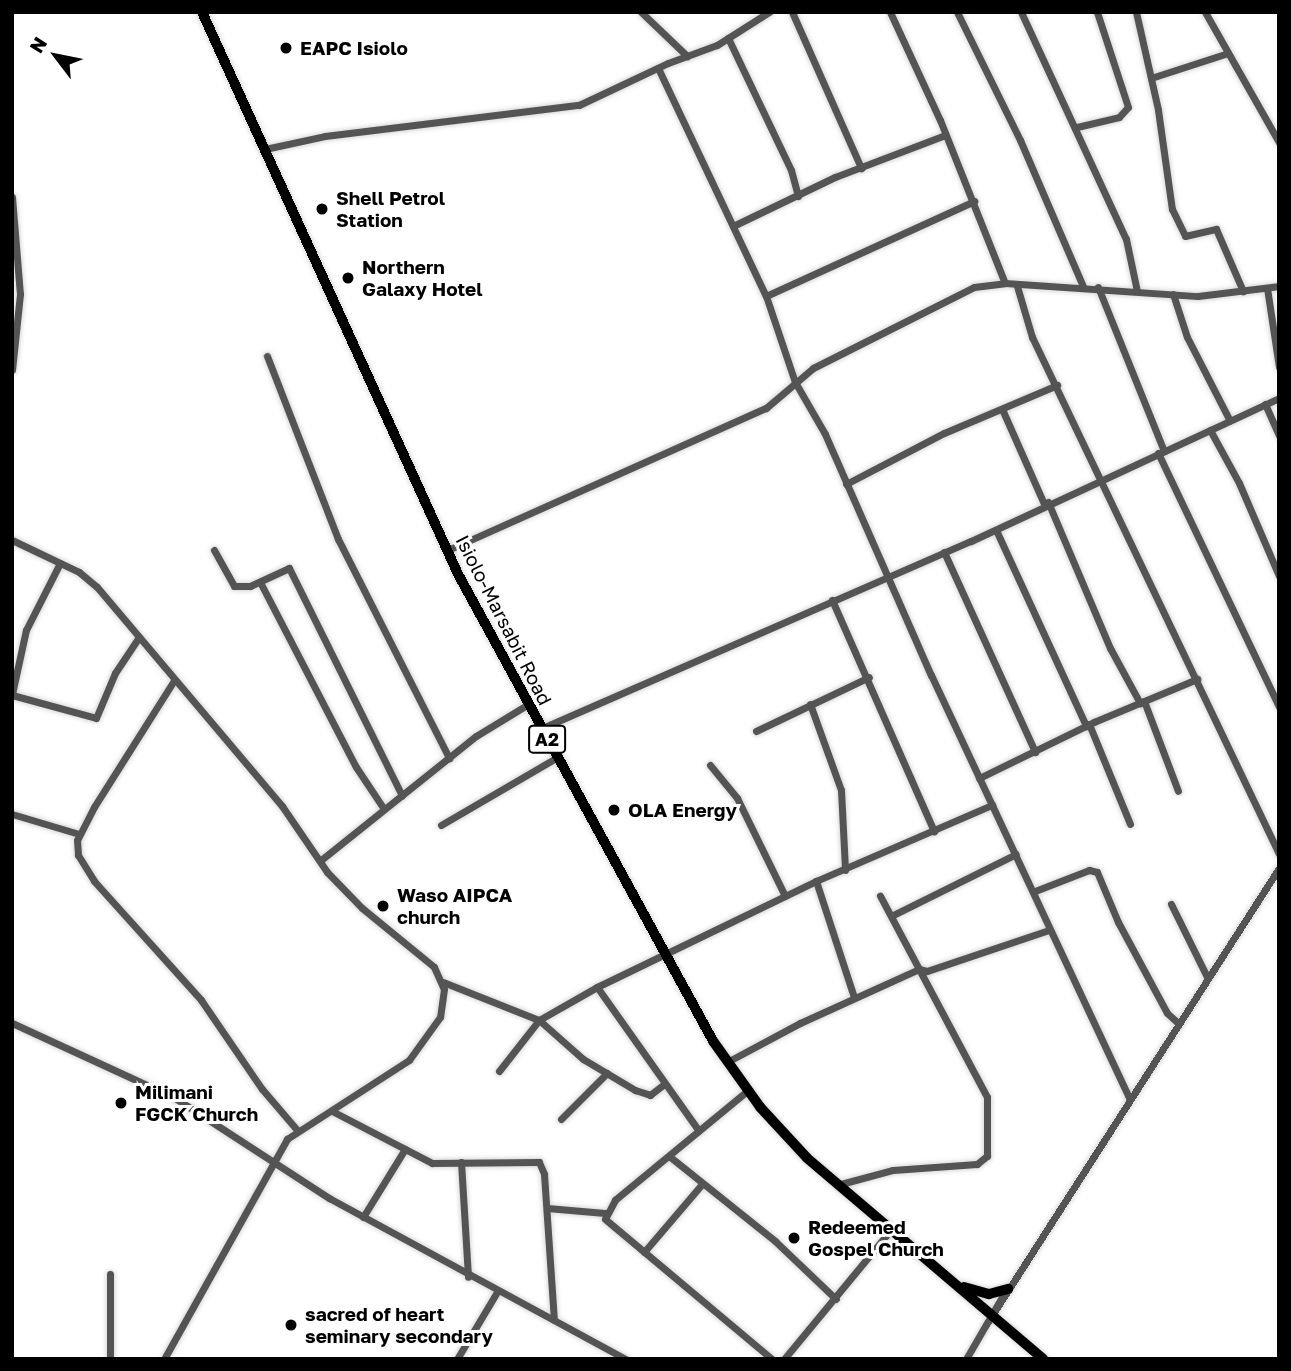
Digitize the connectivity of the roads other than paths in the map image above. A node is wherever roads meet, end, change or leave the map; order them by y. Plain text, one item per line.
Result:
1 (202, 12) edge
2 (641, 12) edge
3 (769, 12) edge
4 (792, 12) edge
5 (890, 12) edge
6 (957, 12) edge
7 (1021, 12) edge
8 (1107, 12) edge
9 (1136, 12) edge
10 (1207, 13) edge
11 (1098, 14) edge
12 (728, 38) junction
13 (1228, 53) junction
14 (687, 56) junction
15 (658, 68) junction
16 (1151, 78) junction
17 (1077, 127) junction
18 (944, 135) junction
19 (1279, 142) edge
20 (265, 149) junction
21 (861, 168) junction
22 (798, 196) junction
23 (12, 197) edge
24 (974, 201) junction
25 (14, 219) edge
26 (733, 226) junction
27 (15, 258) edge
28 (1005, 283) junction
29 (1017, 286) junction
30 (1083, 286) junction
31 (1279, 286) edge
32 (1098, 287) junction
33 (1267, 288) junction
34 (1137, 291) junction
35 (1243, 291) junction
36 (1173, 294) junction
37 (766, 296) junction
38 (14, 351) edge
39 (267, 356) dead end
40 (1279, 367) edge
41 (12, 370) edge
42 (795, 382) junction
43 (1057, 385) junction
44 (1279, 398) edge
45 (1265, 404) junction
46 (1002, 410) junction
47 (1230, 421) junction
48 (1210, 430) junction
49 (1279, 436) edge
50 (1161, 452) junction
51 (1103, 480) junction
52 (846, 484) junction
53 (1046, 503) junction
54 (996, 530) junction
55 (12, 540) edge
56 (214, 550) dead end
57 (448, 550) junction
58 (944, 552) junction
59 (60, 563) junction
60 (889, 575) junction
61 (1279, 576) edge
62 (260, 582) junction
63 (832, 600) junction
64 (139, 637) junction
65 (869, 677) junction
66 (1197, 678) junction
67 (173, 682) junction
68 (12, 694) edge
69 (1142, 702) junction
70 (810, 704) junction
71 (527, 705) junction
72 (1279, 707) edge
73 (1088, 725) junction
74 (540, 729) junction
75 (756, 731) dead end
76 (1035, 752) junction
77 (558, 757) junction
78 (449, 758) junction
79 (710, 765) dead end
80 (979, 778) junction
81 (1178, 791) dead end
82 (402, 796) junction
83 (992, 805) junction
84 (384, 809) junction
85 (12, 814) edge
86 (1130, 824) dead end
87 (441, 825) dead end
88 (934, 831) junction
89 (79, 834) junction
90 (1279, 854) edge
91 (1016, 855) junction
92 (321, 860) junction
93 (1279, 868) edge
94 (845, 870) junction
95 (816, 881) junction
96 (1035, 891) junction
97 (880, 896) dead end
98 (785, 897) junction
99 (1171, 904) dead end
100 (892, 915) junction
101 (1049, 930) junction
102 (664, 954) junction
103 (919, 969) junction
104 (1207, 977) junction
105 (443, 982) junction
106 (597, 987) junction
107 (854, 997) junction
108 (538, 1020) junction
109 (12, 1023) edge
110 (1178, 1023) junction
111 (727, 1062) junction
112 (499, 1071) dead end
113 (607, 1073) junction
114 (664, 1084) junction
115 (747, 1091) junction
116 (1129, 1098) junction
117 (332, 1111) junction
118 (561, 1119) dead end
119 (297, 1130) junction
120 (699, 1131) junction
121 (405, 1149) junction
122 (669, 1156) junction
123 (461, 1162) junction
124 (274, 1165) junction
125 (702, 1184) junction
126 (836, 1185) junction
127 (547, 1209) junction
128 (605, 1213) junction
129 (363, 1217) junction
130 (890, 1231) junction
131 (644, 1252) junction
132 (110, 1274) dead end
133 (468, 1276) junction
134 (1018, 1278) junction
135 (956, 1285) junction
136 (1007, 1289) junction
137 (496, 1292) junction
138 (836, 1299) junction
139 (991, 1318) junction
140 (554, 1320) junction
141 (110, 1359) edge
142 (164, 1359) edge
143 (457, 1359) edge
144 (626, 1359) edge
145 (772, 1359) edge
146 (784, 1359) edge
147 (966, 1359) edge
148 (1043, 1359) edge

1 - 20 highway, Isiolo-Marsabit Road / A2
2 - 14 street
3 - 12 street
4 - 21 street
5 - 18 street
6 - 30 street
7 - 17 street
8 - 11 street
9 - 16 street
10 - 13 street
11 - 17 street
12 - 14 street
12 - 22 street
13 - 16 street
13 - 19 street
14 - 15 street
15 - 20 street
15 - 26 street
16 - 35 street
17 - 34 street
18 - 21 street
18 - 24 street
20 - 57 highway, Isiolo-Marsabit Road / A2
21 - 22 street
22 - 26 street
23 - 25 street
24 - 28 street
24 - 37 street
25 - 27 street
26 - 37 street
27 - 38 street
28 - 29 street
28 - 42 street
29 - 30 street
29 - 43 street
30 - 32 street
31 - 33 street
32 - 34 street
32 - 50 street
33 - 35 street
33 - 40 street
34 - 36 street
35 - 36 street
36 - 47 street
37 - 42 street
38 - 41 street
39 - 78 street
42 - 52 street
42 - 57 street
43 - 46 street
43 - 51 street
44 - 45 street
45 - 47 street
45 - 49 street
46 - 52 street
46 - 53 street
47 - 48 street
48 - 50 street
48 - 61 street
50 - 51 street
50 - 72 street
51 - 53 street
51 - 66 street
52 - 60 street
53 - 54 street
53 - 69 street
54 - 58 street
54 - 73 street
55 - 59 street
56 - 62 street
57 - 71 highway, Isiolo-Marsabit Road / A2
58 - 60 street
58 - 76 street
59 - 64 street
59 - 68 street
60 - 63 street
60 - 80 street
62 - 82 street
62 - 84 street
63 - 65 street
63 - 74 street
64 - 67 street
64 - 68 street
65 - 70 street
65 - 88 street
66 - 69 street
66 - 90 street
67 - 89 street
67 - 92 street
69 - 73 street
69 - 81 street
70 - 75 street
70 - 94 street
71 - 74 highway, Isiolo-Marsabit Road / A2
71 - 78 street
73 - 76 street
73 - 86 street
74 - 77 highway, Isiolo-Marsabit Road / A2
76 - 80 street
77 - 87 street
77 - 102 highway, Isiolo-Marsabit Road / A2
78 - 82 street
79 - 98 street
80 - 83 street
82 - 84 street
83 - 88 street
83 - 91 street
84 - 92 street
85 - 89 street
88 - 94 street
89 - 119 street
91 - 96 street
91 - 100 street
92 - 105 street
93 - 104 street
94 - 95 street
95 - 98 street
95 - 107 street
96 - 101 street
96 - 110 street
97 - 100 street
98 - 102 street
99 - 104 street
100 - 103 street
101 - 103 street
101 - 116 street
102 - 106 street
102 - 111 highway, Isiolo-Marsabit Road / A2
103 - 107 street
103 - 126 street
104 - 110 street
105 - 108 street
105 - 117 street
106 - 108 street
106 - 114 street
107 - 111 street
108 - 112 street
108 - 113 street
109 - 124 street
110 - 116 street
111 - 115 highway, Isiolo-Marsabit Road / A2
113 - 114 street
113 - 118 street
114 - 120 street
115 - 120 street
115 - 126 highway, Isiolo-Marsabit Road / A2
116 - 134 street
117 - 119 street
117 - 121 street
119 - 124 street
120 - 122 street
121 - 123 street
121 - 129 street
122 - 125 street
122 - 128 street
123 - 127 street
123 - 133 street
124 - 129 street
124 - 142 street
125 - 131 street
125 - 138 street
126 - 130 highway, Isiolo-Marsabit Road / A2
127 - 128 street
127 - 140 street
128 - 131 street
129 - 133 street
130 - 135 highway, Isiolo-Marsabit Road / A2
130 - 138 street
131 - 145 street
132 - 141 street
133 - 137 street
134 - 136 street
134 - 139 street
135 - 136 highway
135 - 139 highway, Isiolo-Marsabit Road / A2
136 - 139 street
137 - 140 street
137 - 143 street
138 - 146 street
139 - 147 street
139 - 148 highway, Isiolo-Marsabit Road / A2
140 - 144 street

